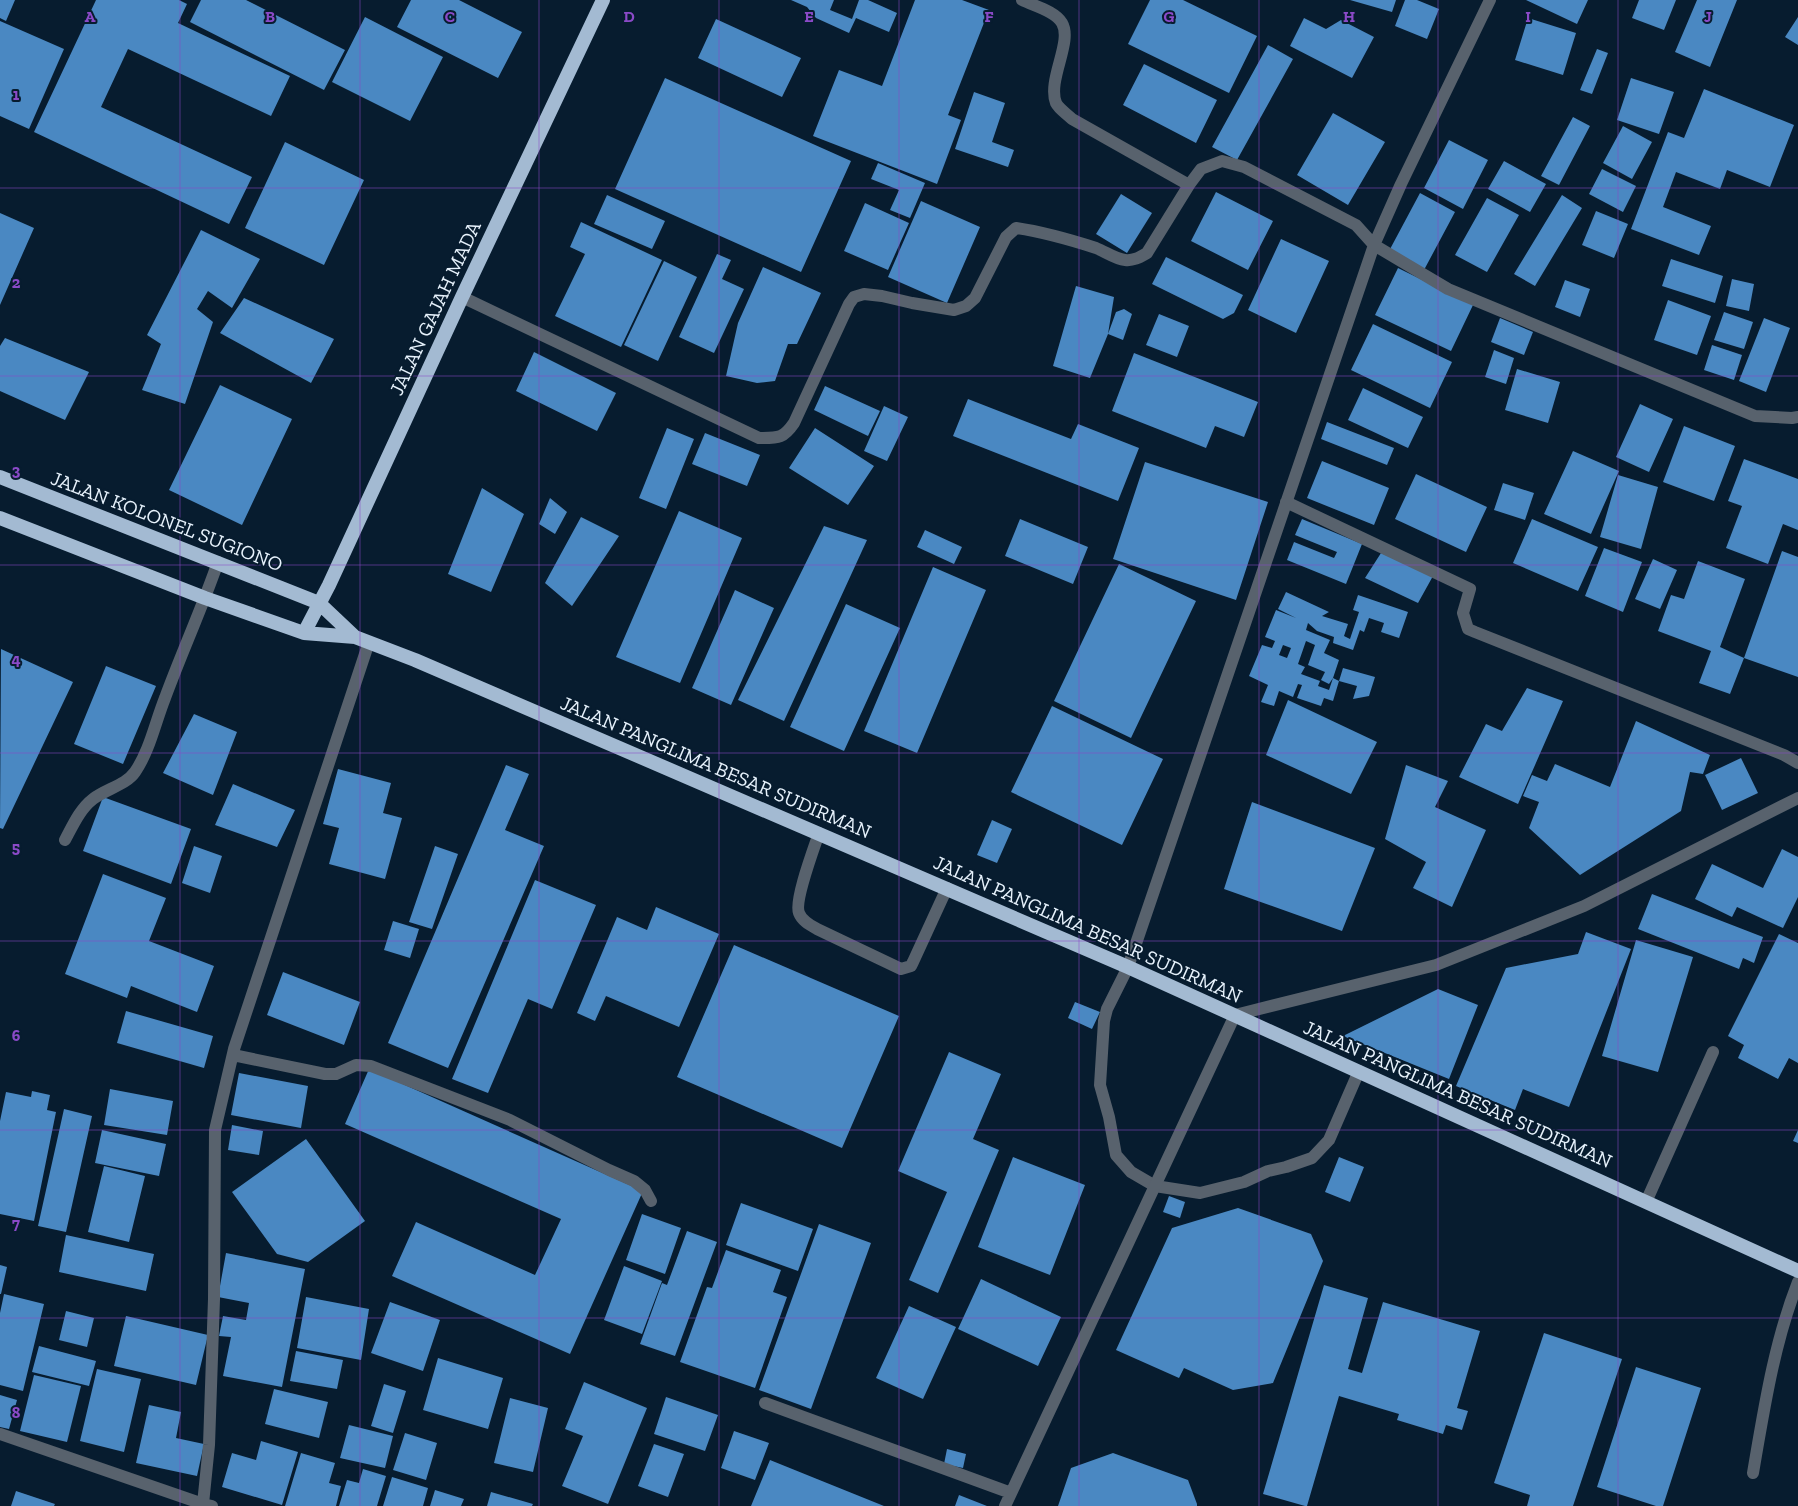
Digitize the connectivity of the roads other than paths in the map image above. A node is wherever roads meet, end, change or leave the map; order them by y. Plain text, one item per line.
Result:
1 (603, 0) edge
2 (1022, 0) edge
3 (1490, 0) edge
4 (1048, 5) edge
5 (1189, 185) junction
6 (1374, 244) junction
7 (462, 297) junction
8 (1798, 417) edge
9 (0, 477) edge
10 (1286, 502) junction
11 (0, 518) edge
12 (218, 562) junction
13 (205, 598) junction
14 (319, 603) junction
15 (304, 633) junction
16 (355, 637) junction
17 (369, 642) junction
18 (1798, 762) edge
19 (1798, 798) edge
20 (819, 833) junction
21 (66, 840) dead end
22 (947, 888) junction
23 (1128, 967) junction
24 (1235, 1015) junction
25 (1713, 1052) dead end
26 (233, 1054) junction
27 (1359, 1071) junction
28 (1155, 1186) junction
29 (651, 1201) dead end
30 (1646, 1202) junction
31 (1798, 1271) edge
32 (1798, 1282) edge
33 (765, 1403) dead end
34 (0, 1434) edge
35 (1753, 1473) dead end
36 (1011, 1493) junction
37 (206, 1505) edge
38 (1005, 1506) edge

1 - 7 highway, JALAN GAJAH MADA
2 - 4 street
3 - 6 street
4 - 5 street
5 - 6 street
5 - 7 street
6 - 8 street
6 - 10 street
7 - 14 highway, JALAN GAJAH MADA
9 - 12 highway, JALAN KOLONEL SUGIONO
10 - 18 street
10 - 23 street
11 - 13 highway, JALAN PANGLIMA BESAR SUDIRMAN
12 - 13 street
12 - 14 highway, JALAN KOLONEL SUGIONO
13 - 15 highway, JALAN PANGLIMA BESAR SUDIRMAN
13 - 21 street
14 - 15 highway, JALAN GAJAH MADA
14 - 16 highway, JALAN PANGLIMA BESAR SUDIRMAN
15 - 16 highway, JALAN PANGLIMA BESAR SUDIRMAN
16 - 17 highway, JALAN PANGLIMA BESAR SUDIRMAN
17 - 20 highway, JALAN PANGLIMA BESAR SUDIRMAN
17 - 26 street
19 - 24 street
20 - 22 highway, JALAN PANGLIMA BESAR SUDIRMAN
20 - 22 street
22 - 23 highway, JALAN PANGLIMA BESAR SUDIRMAN
23 - 24 highway, JALAN PANGLIMA BESAR SUDIRMAN
23 - 28 street
24 - 27 highway, JALAN PANGLIMA BESAR SUDIRMAN
24 - 28 street
25 - 30 street
26 - 29 street
26 - 37 street
27 - 28 street
27 - 30 highway, JALAN PANGLIMA BESAR SUDIRMAN
28 - 36 street
30 - 31 highway, JALAN PANGLIMA BESAR SUDIRMAN
32 - 35 street
33 - 36 street
34 - 37 street
36 - 38 street

